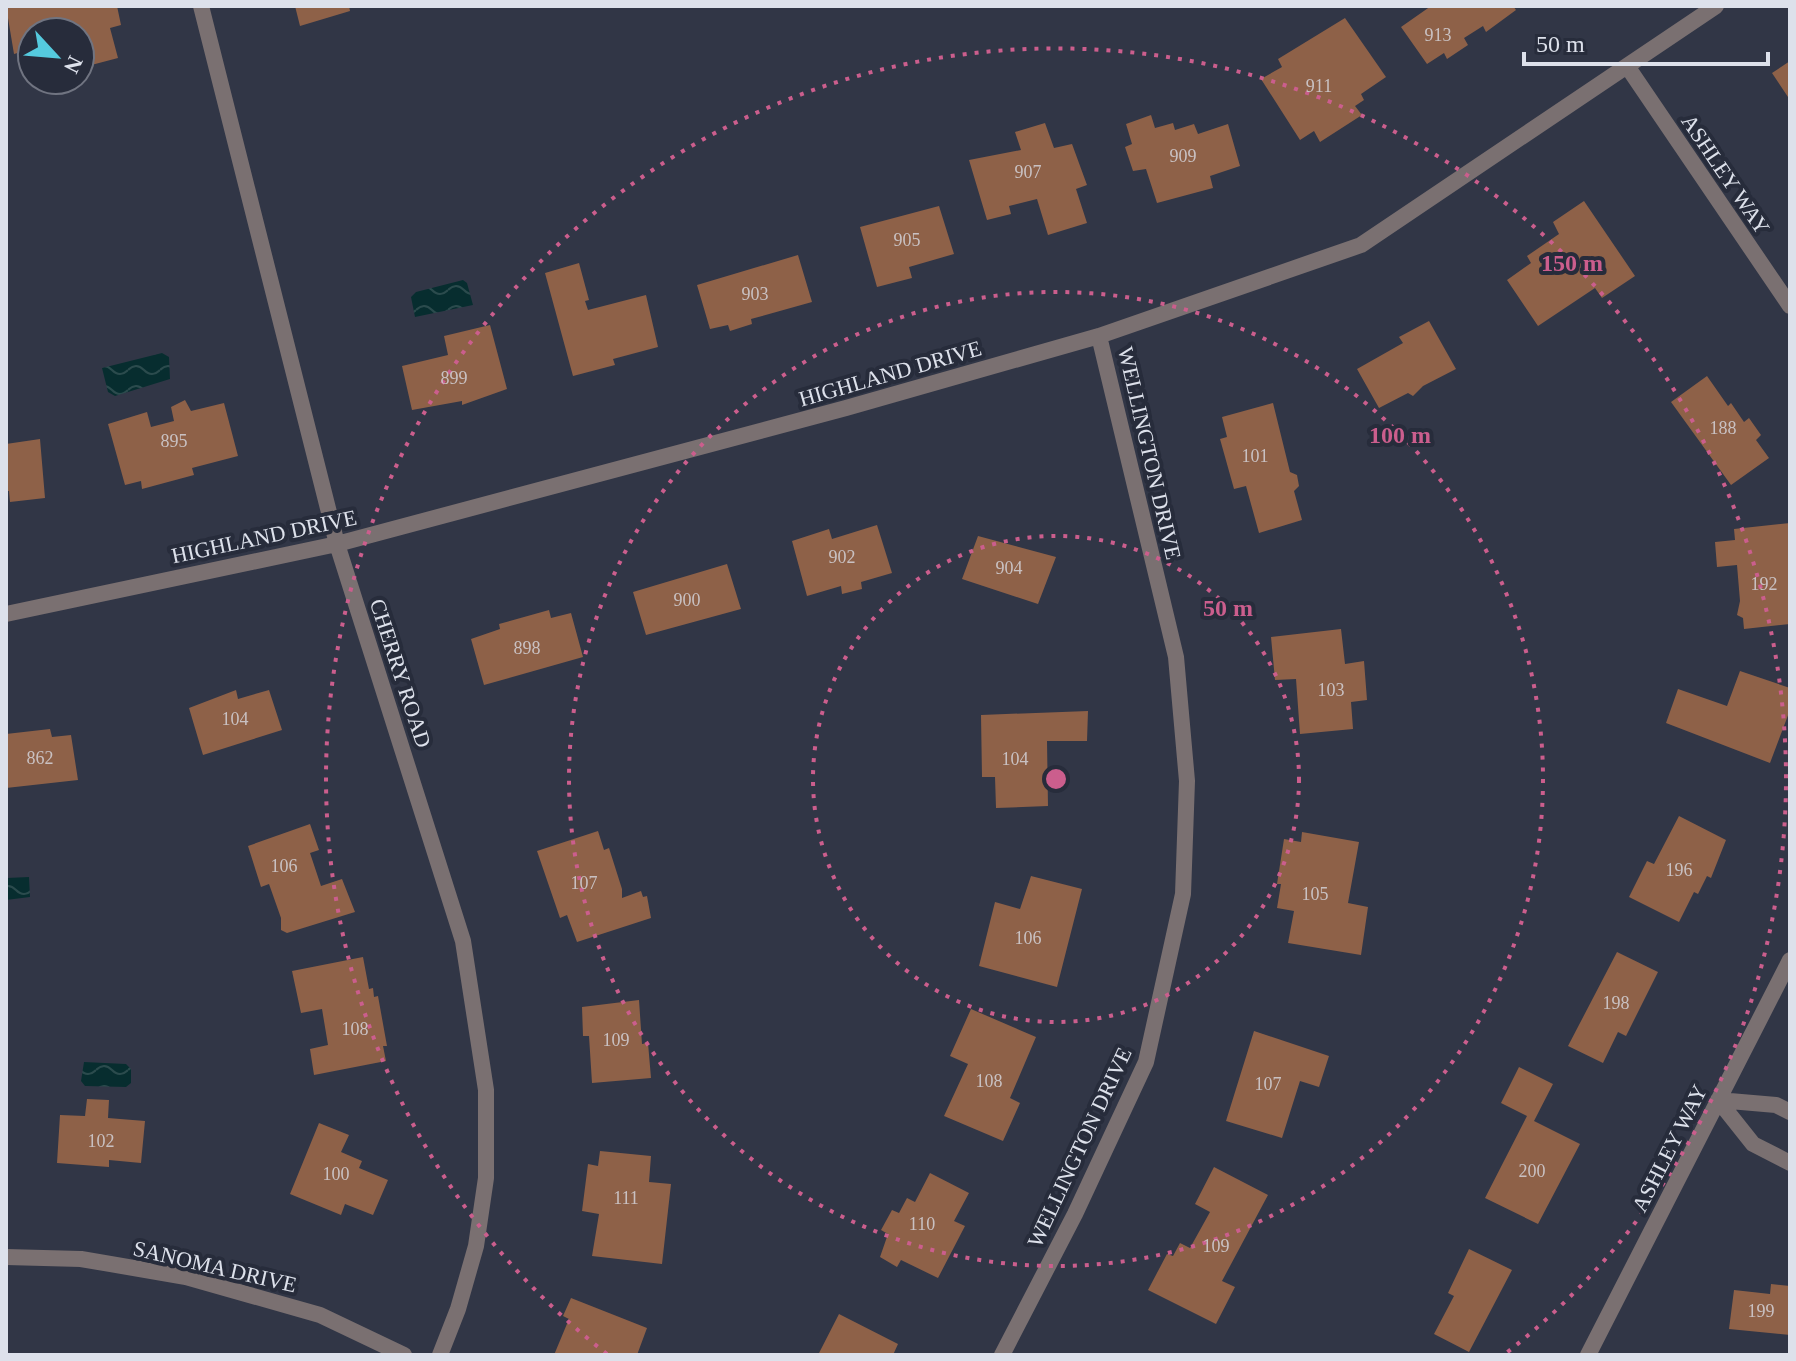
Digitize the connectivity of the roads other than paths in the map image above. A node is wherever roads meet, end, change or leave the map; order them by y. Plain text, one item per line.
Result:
1 (201, 6) edge
2 (1716, 6) edge
3 (1627, 66) junction
4 (1790, 306) edge
5 (1099, 336) junction
6 (337, 544) junction
7 (6, 614) edge
8 (1790, 960) edge
9 (1718, 1100) junction
10 (1790, 1112) edge
11 (1790, 1163) edge
12 (6, 1257) edge
13 (404, 1355) edge
14 (440, 1355) edge
15 (1002, 1355) edge
16 (1588, 1355) edge

1 - 6 street, CHERRY ROAD
2 - 3 street, HIGHLAND DRIVE
3 - 4 street, ASHLEY WAY
3 - 5 street, HIGHLAND DRIVE
5 - 6 street, HIGHLAND DRIVE
5 - 15 street, WELLINGTON DRIVE
6 - 7 street, HIGHLAND DRIVE
6 - 14 street, CHERRY ROAD
8 - 9 street, ASHLEY WAY
9 - 10 street
9 - 11 street
9 - 16 street, ASHLEY WAY
12 - 13 street, SANOMA DRIVE

